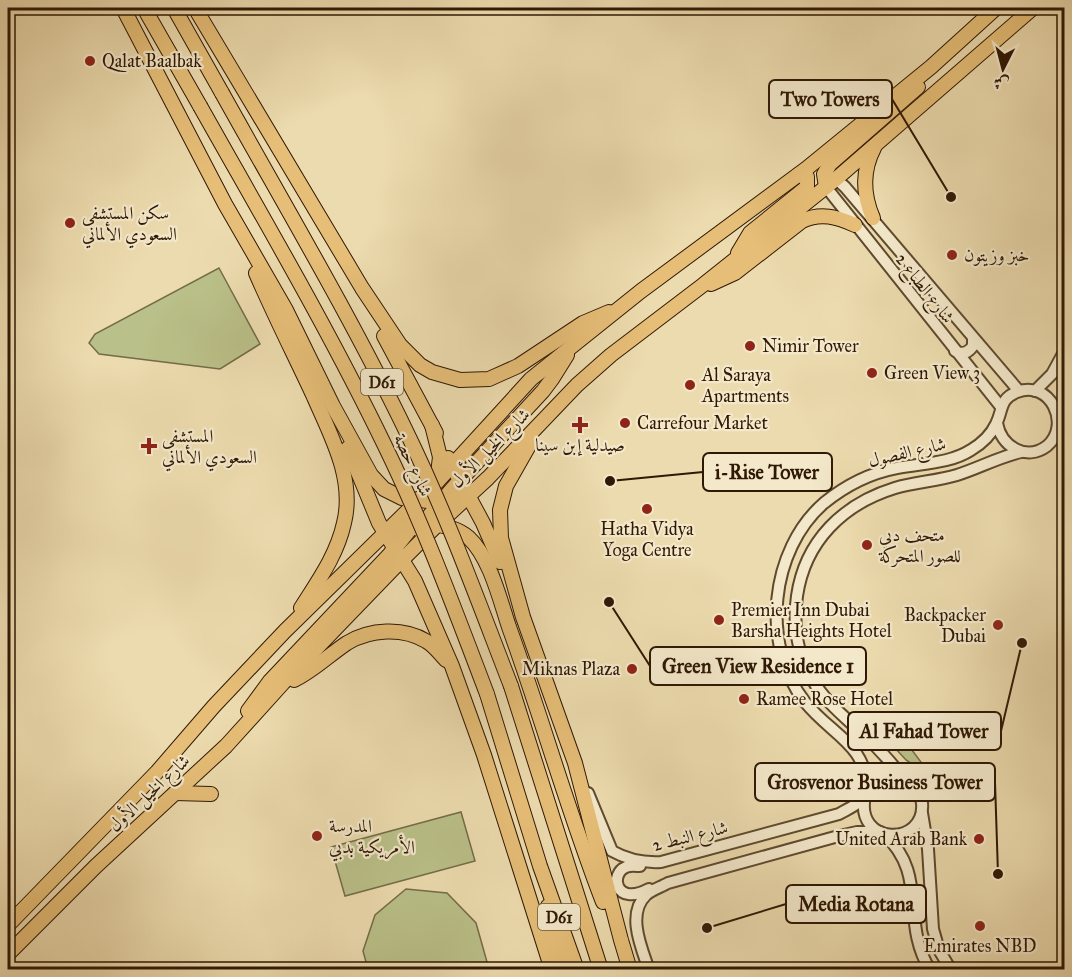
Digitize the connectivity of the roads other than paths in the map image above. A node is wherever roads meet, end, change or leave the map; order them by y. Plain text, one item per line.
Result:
1 (123, 8) edge
2 (144, 8) edge
3 (174, 8) edge
4 (195, 8) edge
5 (996, 8) edge
6 (1033, 8) edge
7 (932, 67) junction
8 (876, 145) junction
9 (844, 152) junction
10 (850, 168) junction
11 (802, 172) junction
12 (829, 180) junction
13 (873, 218) junction
14 (236, 224) junction
15 (855, 225) junction
16 (736, 257) junction
17 (704, 285) junction
18 (362, 288) junction
19 (617, 310) junction
20 (973, 338) junction
21 (955, 351) junction
22 (568, 352) junction
23 (1065, 352) edge
24 (1035, 391) junction
25 (1019, 392) junction
26 (1065, 399) edge
27 (333, 406) junction
28 (1000, 407) junction
29 (1060, 416) junction
30 (543, 422) junction
31 (997, 423) junction
32 (432, 425) junction
33 (1021, 452) junction
34 (452, 465) junction
35 (460, 481) junction
36 (437, 482) junction
37 (470, 493) junction
38 (430, 500) junction
39 (418, 525) junction
40 (436, 526) junction
41 (386, 534) junction
42 (399, 555) junction
43 (523, 617) junction
44 (285, 631) junction
45 (452, 666) junction
46 (283, 683) junction
47 (237, 735) junction
48 (575, 763) junction
49 (904, 779) junction
50 (175, 793) junction
51 (866, 793) junction
52 (211, 794) dead end
53 (922, 813) junction
54 (882, 833) junction
55 (662, 862) junction
56 (540, 866) junction
57 (668, 884) junction
58 (8, 925) edge
59 (621, 940) junction
60 (8, 954) edge
61 (552, 969) edge
62 (562, 969) edge
63 (577, 969) edge
64 (601, 969) edge
65 (630, 969) edge
66 (649, 969) edge
67 (930, 969) edge
68 (951, 969) edge

1 - 14 main road
2 - 56 main road, شارع حصة / D61, bridge
3 - 64 main road, شارع حصة / D61, bridge
4 - 18 main road
5 - 7 main road, شارع الخيل الأول
6 - 8 main road, شارع الخيل الأول
7 - 9 main road
7 - 11 main road, شارع الخيل الأول
8 - 10 main road, شارع الخيل الأول
8 - 13 main road
9 - 10 main road
9 - 12 main road
10 - 12 main road, شارع الخيل الأول
11 - 12 main road
11 - 16 main road
11 - 19 main road, شارع الخيل الأول
12 - 13 street, شارع الطباع 2
12 - 15 street, شارع الطباع 2
12 - 16 main road, شارع الخيل الأول
13 - 20 street, شارع الطباع 2
14 - 27 main road
14 - 44 main road
15 - 17 main road
15 - 21 street, شارع الطباع 2
16 - 17 main road, شارع الخيل الأول
17 - 30 main road, شارع الخيل الأول
18 - 19 main road
18 - 32 main road
19 - 22 main road, شارع الخيل الأول
20 - 21 street
20 - 25 street, شارع الطباع 2
21 - 28 street, شارع الطباع 2
22 - 34 main road, شارع الخيل الأول
22 - 35 main road
23 - 24 street
24 - 25 street
24 - 29 street
25 - 28 street
26 - 29 street
27 - 38 main road
27 - 41 main road
28 - 31 street
29 - 33 street
30 - 37 main road, شارع الخيل الأول
30 - 43 main road
31 - 33 street
31 - 51 street, شارع الفصول
32 - 34 main road
32 - 36 main road
33 - 49 street, شارع الفصول
34 - 35 main road
34 - 36 main road, شارع الخيل الأول
35 - 37 main road
35 - 38 main road
36 - 38 main road, شارع الخيل الأول
37 - 38 main road
37 - 40 main road, شارع الخيل الأول
37 - 43 main road
38 - 39 main road
38 - 41 main road, شارع الخيل الأول
39 - 40 main road
39 - 41 main road
39 - 42 main road
40 - 42 main road, شارع الخيل الأول
40 - 59 main road
41 - 42 main road
41 - 44 main road, شارع الخيل الأول
42 - 45 main road
42 - 46 main road, شارع الخيل الأول
42 - 47 main road
43 - 48 main road
44 - 58 main road, شارع الخيل الأول
45 - 46 main road
45 - 61 main road
46 - 47 main road, شارع الخيل الأول
47 - 50 main road, شارع الخيل الأول
48 - 55 street, شارع النبط 2
48 - 59 main road
49 - 51 street
49 - 53 street
50 - 52 main road
50 - 60 main road, شارع الخيل الأول
51 - 54 street
51 - 55 street, شارع النبط 2
53 - 54 street
53 - 68 street
54 - 57 street
54 - 67 street
55 - 57 street
56 - 62 main road
56 - 63 main road, شارع حصة / D61
57 - 66 street
59 - 65 main road

